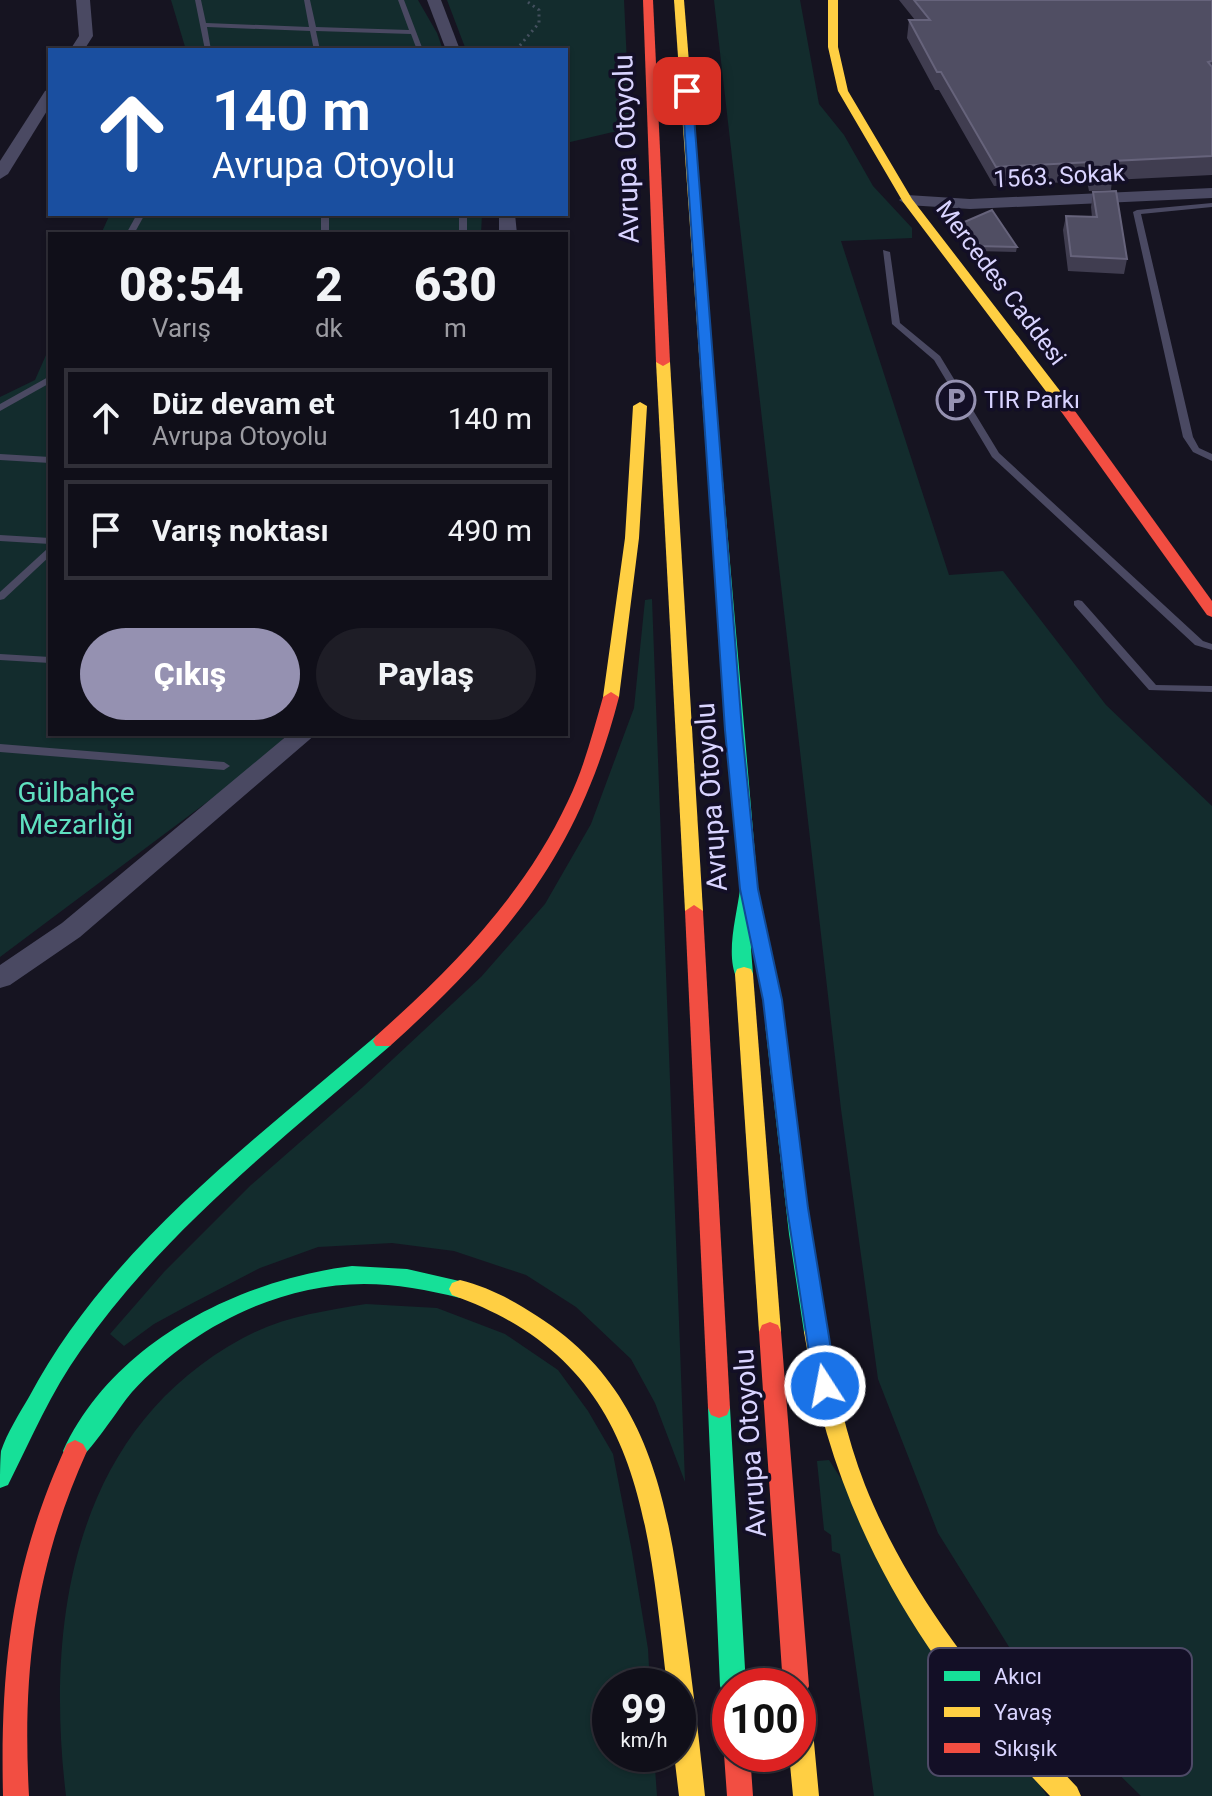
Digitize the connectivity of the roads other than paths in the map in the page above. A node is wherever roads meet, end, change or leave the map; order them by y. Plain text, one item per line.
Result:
1 (83, 0) edge
2 (198, 0) edge
3 (307, 0) edge
4 (401, 0) edge
5 (434, 0) edge
6 (648, 0) edge
7 (679, 0) edge
8 (833, 0) edge
9 (203, 25) junction
10 (315, 28) junction
11 (413, 32) junction
12 (78, 48) edge
13 (208, 48) edge
14 (317, 48) edge
15 (419, 48) edge
16 (452, 48) edge
17 (48, 97) edge
18 (0, 174) edge
19 (1212, 193) edge
20 (907, 200) junction
21 (1212, 205) edge
22 (886, 252) dead end
23 (660, 286) junction
24 (643, 340) dead end
25 (48, 380) edge
26 (641, 381) dead end
27 (0, 408) edge
28 (0, 457) edge
29 (1212, 458) edge
30 (48, 460) edge
31 (0, 538) edge
32 (48, 541) edge
33 (48, 553) edge
34 (0, 597) edge
35 (1078, 603) dead end
36 (1212, 612) edge
37 (1212, 647) edge
38 (0, 657) edge
39 (48, 660) edge
40 (1212, 689) edge
41 (302, 736) edge
42 (0, 748) edge
43 (224, 766) dead end
44 (749, 889) junction
45 (762, 946) dead end
46 (0, 978) edge
47 (773, 1000) dead end
48 (0, 1477) edge
49 (945, 1648) edge
50 (732, 1668) edge
51 (795, 1668) edge
52 (738, 1772) edge
53 (804, 1772) edge
54 (1049, 1776) edge
55 (16, 1796) edge
56 (692, 1796) edge
57 (740, 1796) edge
58 (806, 1796) edge
59 (1068, 1796) edge

1 - 12 street
2 - 9 lane
3 - 10 lane
4 - 11 lane
5 - 16 street
6 - 23 main road, Avrupa Otoyolu
7 - 44 main road, Avrupa Otoyolu
8 - 20 main road, Mercedes Caddesi
9 - 10 lane
9 - 13 lane
10 - 11 lane
10 - 14 lane
11 - 15 lane
17 - 18 street
19 - 20 street, 1563. Sokak
20 - 36 main road, Mercedes Caddesi
21 - 29 lane
22 - 37 lane
23 - 24 main road
23 - 50 main road, Avrupa Otoyolu
25 - 27 lane
26 - 48 main road
28 - 30 lane
31 - 32 lane
33 - 34 lane
35 - 40 lane
38 - 39 lane
41 - 46 street
42 - 43 lane
44 - 45 main road
44 - 51 main road, Avrupa Otoyolu
47 - 49 main road
52 - 57 main road
53 - 58 main road
54 - 59 main road
55 - 56 main road

